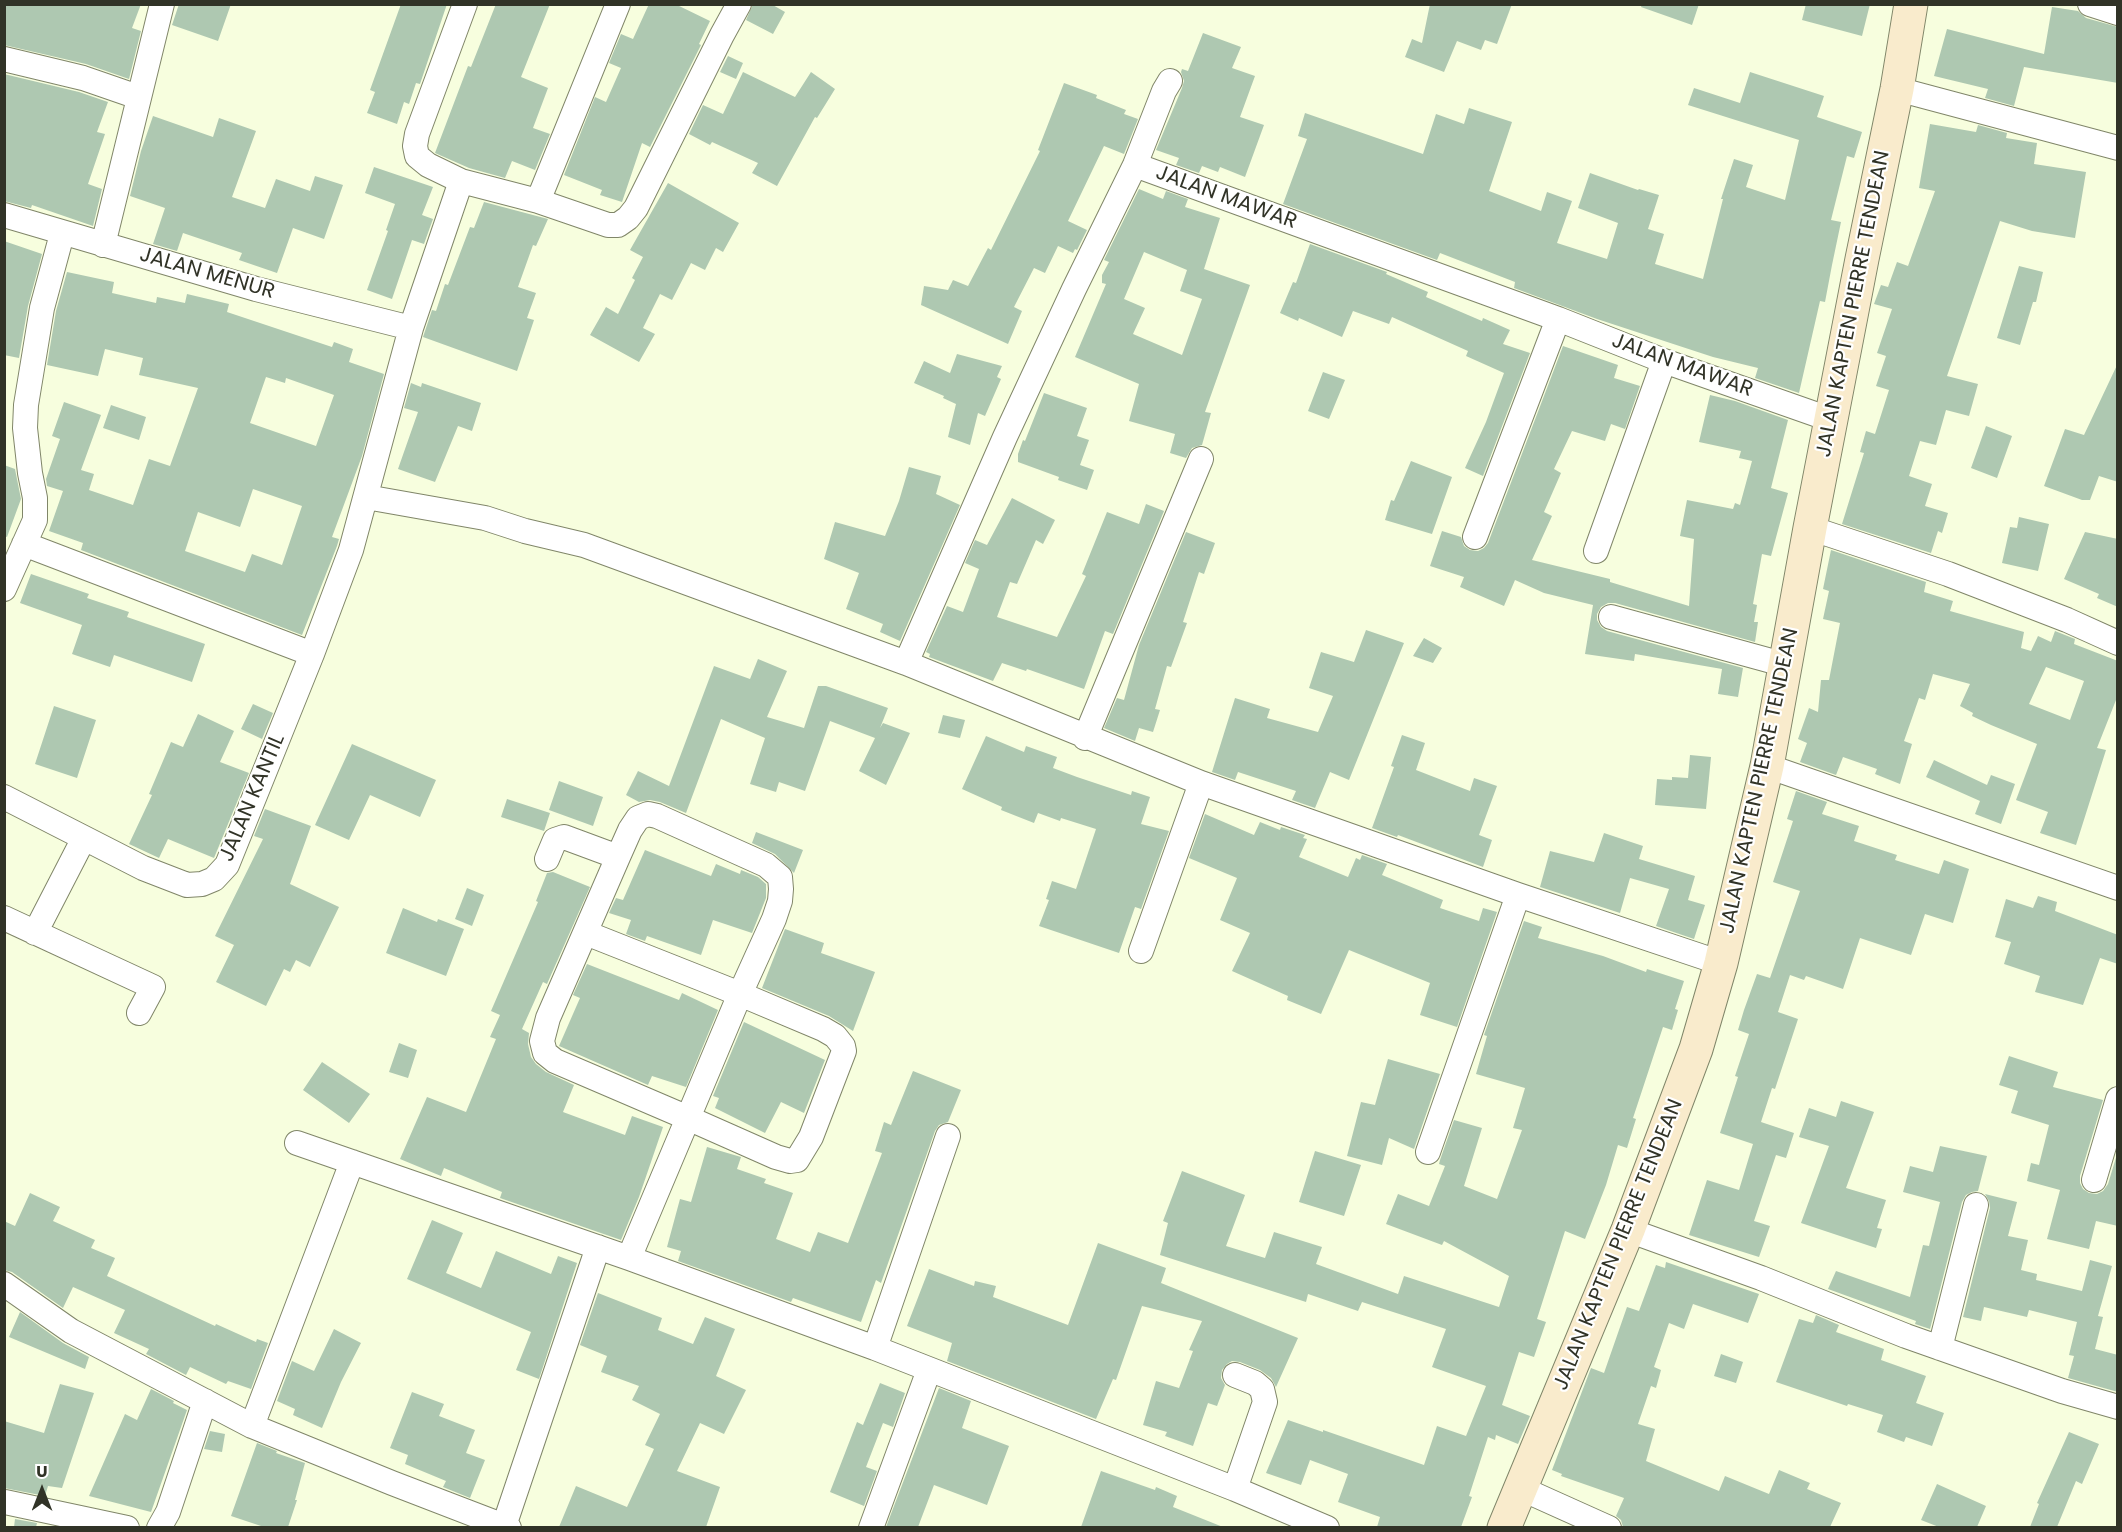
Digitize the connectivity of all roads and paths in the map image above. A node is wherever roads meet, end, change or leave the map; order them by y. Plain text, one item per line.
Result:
1 (162, 4) edge
2 (465, 4) edge
3 (618, 4) edge
4 (739, 4) edge
5 (1911, 4) edge
6 (2090, 4) edge
7 (2118, 13) edge
8 (4, 59) edge
9 (1170, 81) dead end
10 (1897, 89) junction
11 (138, 97) junction
12 (2118, 148) edge
13 (1135, 165) junction
14 (461, 181) junction
15 (538, 201) junction
16 (4, 216) edge
17 (62, 234) junction
18 (103, 245) junction
19 (1558, 319) junction
20 (411, 328) junction
21 (1664, 361) junction
22 (1832, 420) junction
23 (1201, 459) dead end
24 (366, 497) junction
25 (1810, 528) junction
26 (1475, 537) dead end
27 (24, 544) junction
28 (1596, 551) dead end
29 (4, 589) edge
30 (1611, 617) dead end
31 (2118, 643) edge
32 (312, 654) junction
33 (906, 663) junction
34 (1786, 665) junction
35 (1085, 738) junction
36 (1767, 766) junction
37 (1201, 783) junction
38 (4, 796) edge
39 (84, 838) junction
40 (618, 857) junction
41 (547, 859) dead end
42 (2118, 888) edge
43 (1518, 895) junction
44 (4, 918) edge
45 (35, 933) junction
46 (586, 933) junction
47 (1141, 951) dead end
48 (1721, 963) junction
49 (740, 994) junction
50 (139, 1013) dead end
51 (2118, 1099) edge
52 (688, 1118) junction
53 (948, 1136) dead end
54 (297, 1143) dead end
55 (1428, 1152) dead end
56 (352, 1162) junction
57 (2094, 1180) dead end
58 (1976, 1205) dead end
59 (1628, 1230) junction
60 (597, 1247) junction
61 (629, 1258) junction
62 (4, 1284) edge
63 (875, 1348) junction
64 (1940, 1348) junction
65 (929, 1370) junction
66 (1235, 1375) dead end
67 (205, 1401) junction
68 (2118, 1407) edge
69 (252, 1426) junction
70 (1520, 1488) junction
71 (1235, 1489) junction
72 (5, 1502) edge
73 (127, 1527) edge
74 (159, 1527) edge
75 (506, 1527) edge
76 (871, 1527) edge
77 (1327, 1527) edge
78 (1504, 1527) edge
79 (1609, 1527) edge

1 - 11 street
2 - 14 street
3 - 15 street
4 - 15 street
5 - 10 main road, JALAN KAPTEN PIERRE TENDEAN
6 - 7 street
8 - 11 street
9 - 13 street
10 - 12 street
10 - 22 main road, JALAN KAPTEN PIERRE TENDEAN
11 - 18 street
13 - 19 street, JALAN MAWAR
13 - 33 street, JALAN MAWAR
14 - 15 street
14 - 20 street, JALAN KANTIL
16 - 17 street, JALAN MENUR
17 - 18 street, JALAN MENUR
17 - 27 street
18 - 20 street, JALAN MENUR
19 - 21 street, JALAN MAWAR
19 - 26 street
20 - 24 street, JALAN KANTIL
21 - 22 street, JALAN MAWAR
21 - 28 street
22 - 25 main road, JALAN KAPTEN PIERRE TENDEAN
23 - 35 street
24 - 32 street, JALAN KANTIL
24 - 33 street
25 - 31 street
25 - 34 main road, JALAN KAPTEN PIERRE TENDEAN
27 - 29 street
27 - 32 street
30 - 34 street
32 - 39 street, JALAN KANTIL
33 - 35 street
34 - 36 main road, JALAN KAPTEN PIERRE TENDEAN
35 - 37 street
36 - 42 street
36 - 48 main road, JALAN KAPTEN PIERRE TENDEAN
37 - 43 street
37 - 47 street
38 - 39 street, JALAN KANTIL
39 - 45 street
40 - 41 street
40 - 46 street
40 - 49 street
43 - 48 street
43 - 55 street
44 - 45 street
45 - 50 street
46 - 49 street
46 - 52 street
48 - 59 main road, JALAN KAPTEN PIERRE TENDEAN
49 - 52 street
49 - 52 street
51 - 57 street
52 - 61 street
53 - 63 street
54 - 56 street
56 - 60 street
56 - 69 street
58 - 64 street
59 - 64 street
59 - 70 main road, JALAN KAPTEN PIERRE TENDEAN
60 - 61 street
60 - 75 street
61 - 63 street
62 - 67 street
63 - 65 street
64 - 68 street
65 - 71 street
65 - 76 street
66 - 71 street
67 - 69 street
67 - 74 street
69 - 75 street
70 - 78 main road, JALAN KAPTEN PIERRE TENDEAN
70 - 79 street
71 - 77 street
72 - 73 street

